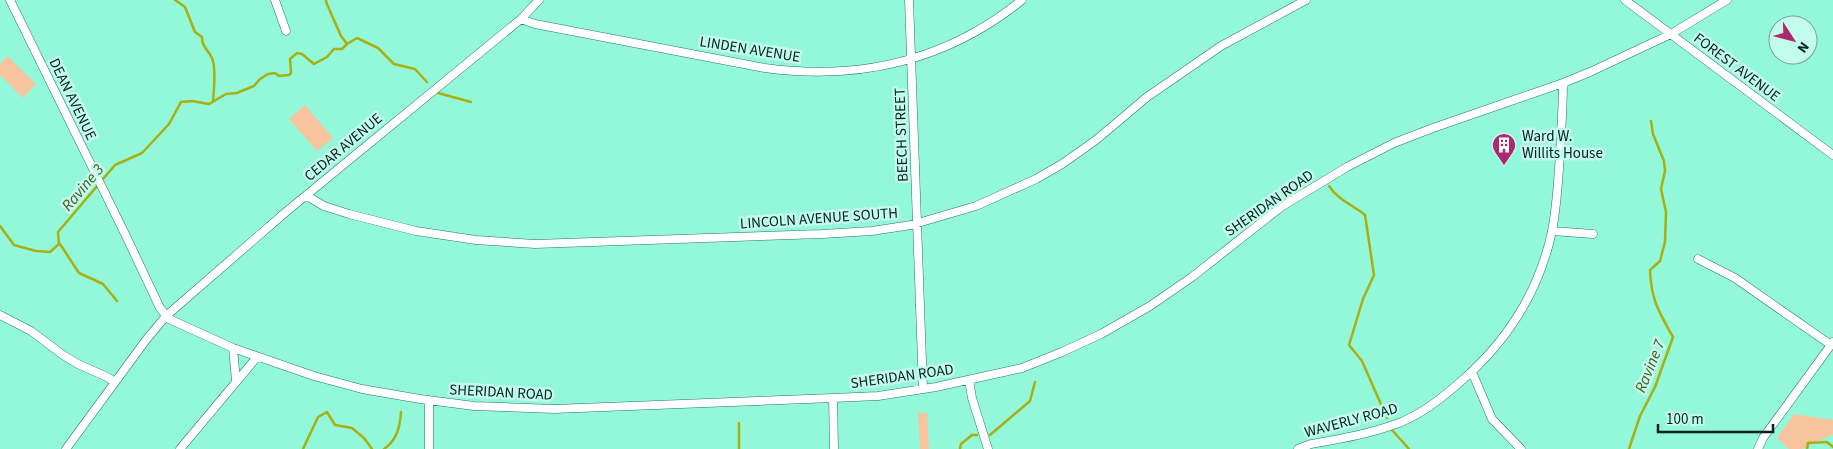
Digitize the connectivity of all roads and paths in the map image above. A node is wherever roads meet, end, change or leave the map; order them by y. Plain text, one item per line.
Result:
1 (10, 0) edge
2 (275, 0) edge
3 (539, 0) edge
4 (909, 0) edge
5 (1022, 0) edge
6 (1306, 0) edge
7 (1625, 0) edge
8 (1727, 0) edge
9 (520, 19) junction
10 (286, 31) dead end
11 (1671, 34) junction
12 (912, 59) junction
13 (1563, 83) junction
14 (1833, 155) edge
15 (307, 196) junction
16 (918, 224) junction
17 (1552, 231) junction
18 (1593, 234) dead end
19 (1698, 259) dead end
20 (0, 315) edge
21 (166, 316) junction
22 (1832, 343) edge
23 (234, 348) junction
24 (258, 357) junction
25 (1472, 372) junction
26 (969, 380) junction
27 (236, 381) junction
28 (115, 382) junction
29 (923, 389) junction
30 (833, 398) junction
31 (429, 400) junction
32 (66, 449) edge
33 (180, 449) edge
34 (429, 449) edge
35 (834, 449) edge
36 (988, 449) edge
37 (1298, 449) edge
38 (1521, 449) edge
39 (1758, 449) edge

1 - 21 street, DEAN AVENUE
2 - 10 street
3 - 9 street, CEDAR AVENUE
4 - 12 street, BEECH STREET
5 - 12 street, LINDEN AVENUE
6 - 16 street, LINCOLN AVENUE SOUTH
7 - 11 street, FOREST AVENUE
8 - 11 street, SHERIDAN ROAD
9 - 12 street, LINDEN AVENUE
9 - 15 street, CEDAR AVENUE
11 - 13 street, SHERIDAN ROAD
11 - 14 street, FOREST AVENUE
12 - 16 street, BEECH STREET
13 - 17 street, WAVERLY ROAD
13 - 26 street, SHERIDAN ROAD
15 - 16 street, LINCOLN AVENUE SOUTH
15 - 21 street, CEDAR AVENUE
16 - 29 street, BEECH STREET
17 - 18 street
17 - 25 street, WAVERLY ROAD
19 - 22 street
20 - 28 street
21 - 23 street, SHERIDAN ROAD
21 - 28 street
22 - 39 street
23 - 24 street, SHERIDAN ROAD
23 - 27 street
24 - 27 street
24 - 31 street, SHERIDAN ROAD
25 - 37 street, WAVERLY ROAD
25 - 38 street
26 - 29 street, SHERIDAN ROAD
26 - 36 street
27 - 33 street
28 - 32 street
29 - 30 street, SHERIDAN ROAD
30 - 31 street, SHERIDAN ROAD
30 - 35 street
31 - 34 street

